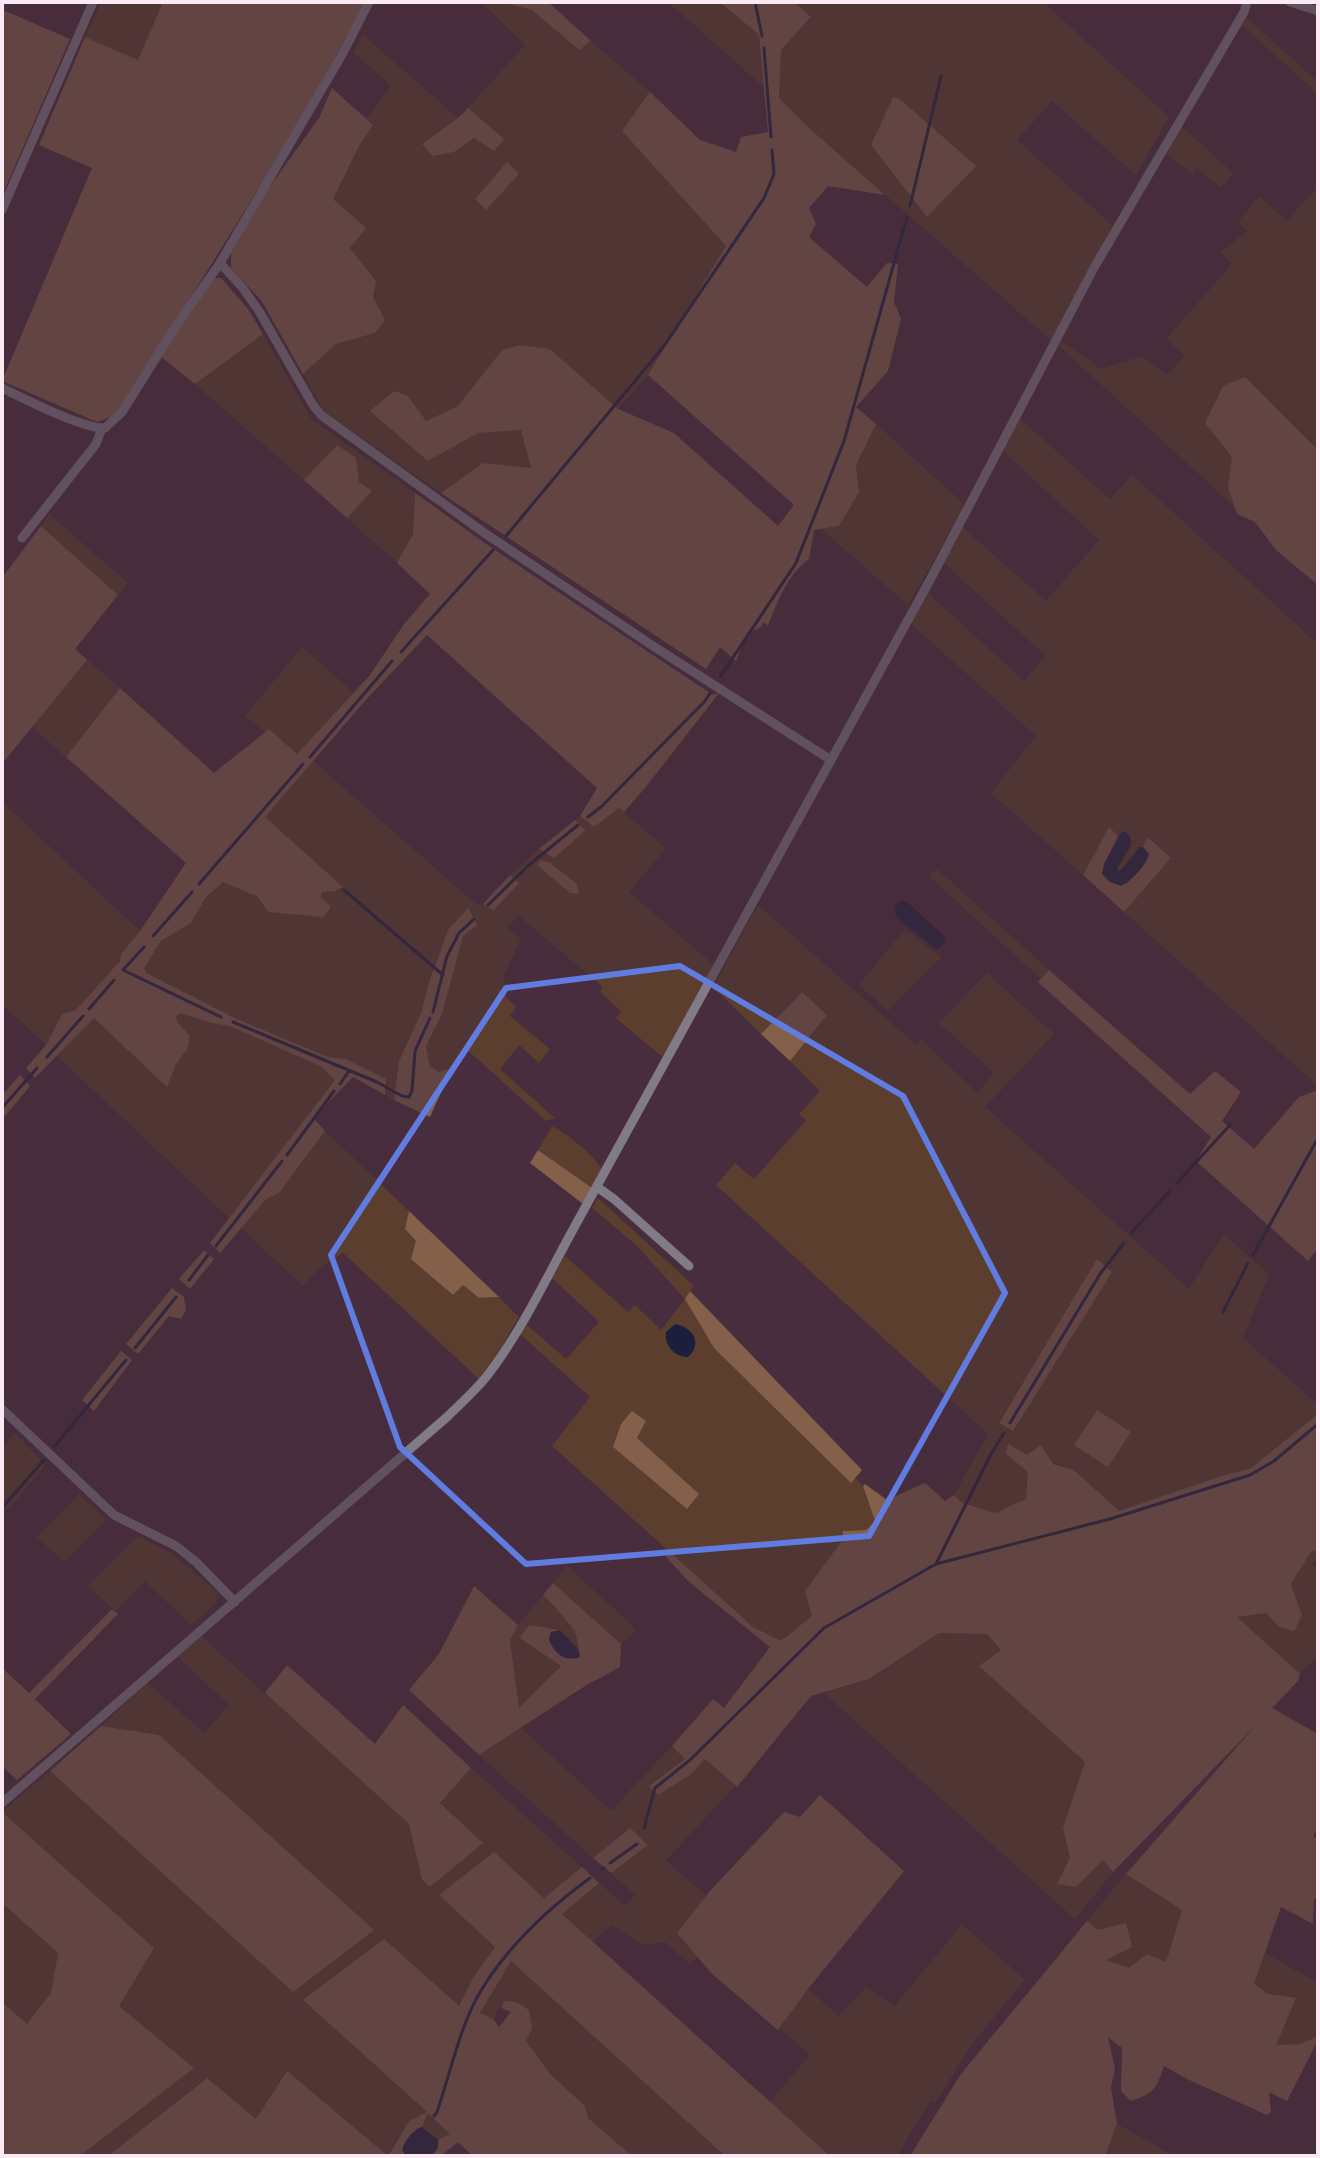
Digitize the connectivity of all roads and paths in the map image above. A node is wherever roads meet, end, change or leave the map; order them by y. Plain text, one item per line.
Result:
1 (93, 2) edge
2 (369, 2) edge
3 (1247, 2) edge
4 (1290, 2) edge
5 (1318, 11) edge
6 (2, 210) edge
7 (220, 263) junction
8 (2, 388) edge
9 (102, 428) junction
10 (22, 538) dead end
11 (831, 760) junction
12 (597, 1187) junction
13 (689, 1266) dead end
14 (2, 1409) edge
15 (235, 1602) junction
16 (2, 1803) edge

1 - 6 street
2 - 7 street
3 - 11 street
4 - 5 street
7 - 9 street
7 - 11 street
8 - 9 street
9 - 10 street
11 - 12 street
12 - 13 street
12 - 15 street
14 - 15 street
15 - 16 street

